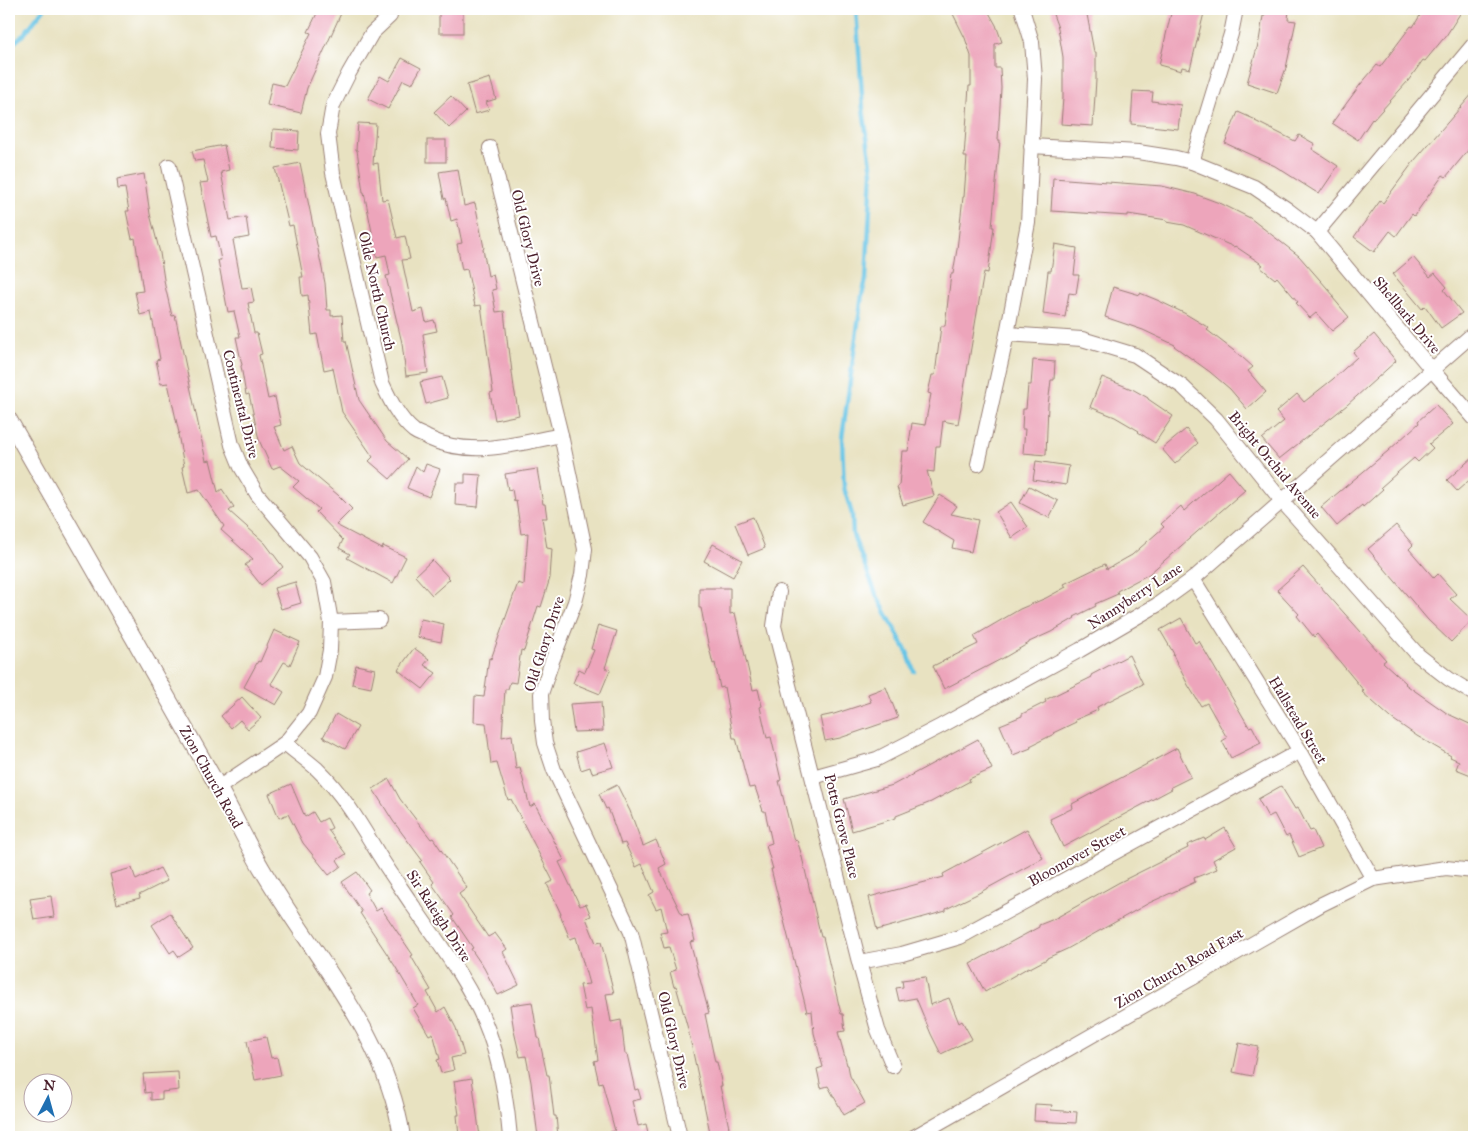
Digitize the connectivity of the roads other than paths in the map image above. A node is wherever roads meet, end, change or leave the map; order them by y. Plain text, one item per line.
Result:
1 (1022, 9) edge
2 (1236, 9) edge
3 (390, 16) dead end
4 (1474, 44) edge
5 (1031, 146) junction
6 (490, 148) dead end
7 (1192, 162) junction
8 (169, 166) dead end
9 (1317, 232) junction
10 (1474, 333) edge
11 (1007, 334) junction
12 (1432, 370) junction
13 (1474, 418) edge
14 (9, 420) edge
15 (561, 435) junction
16 (978, 464) dead end
17 (1282, 501) junction
18 (1193, 579) junction
19 (778, 592) dead end
20 (379, 620) dead end
21 (331, 622) junction
22 (1474, 694) edge
23 (285, 743) junction
24 (1300, 751) junction
25 (813, 777) junction
26 (218, 788) junction
27 (1474, 871) edge
28 (1372, 879) junction
29 (860, 962) junction
30 (893, 1066) dead end
31 (402, 1137) edge
32 (510, 1137) edge
33 (680, 1137) edge
34 (914, 1137) edge

1 - 5 street
2 - 7 street
3 - 15 street, Olde North Church
4 - 9 street
5 - 7 street, Shellbark Drive
5 - 11 street
6 - 15 street, Old Glory Drive
7 - 9 street, Shellbark Drive
8 - 21 street, Continental Drive
9 - 12 street, Shellbark Drive
10 - 12 street, Nannyberry Lane
11 - 16 street
11 - 17 street, Bright Orchid Avenue
12 - 13 street, Shellbark Drive
12 - 17 street, Nannyberry Lane
14 - 26 street, Zion Church Road
15 - 33 street, Old Glory Drive
17 - 18 street, Nannyberry Lane
17 - 22 street, Bright Orchid Avenue
18 - 24 street, Hallstead Street
18 - 25 street, Nannyberry Lane
19 - 25 street, Potts Grove Place
20 - 21 street
21 - 23 street, Continental Drive
23 - 26 street, Continental Drive
23 - 32 street, Sir Raleigh Drive
24 - 28 street, Hallstead Street
24 - 29 street, Bloomover Street
25 - 29 street, Potts Grove Place
26 - 31 street, Zion Church Road
27 - 28 street, Zion Church Road East
28 - 34 street, Zion Church Road East
29 - 30 street, Potts Grove Place

